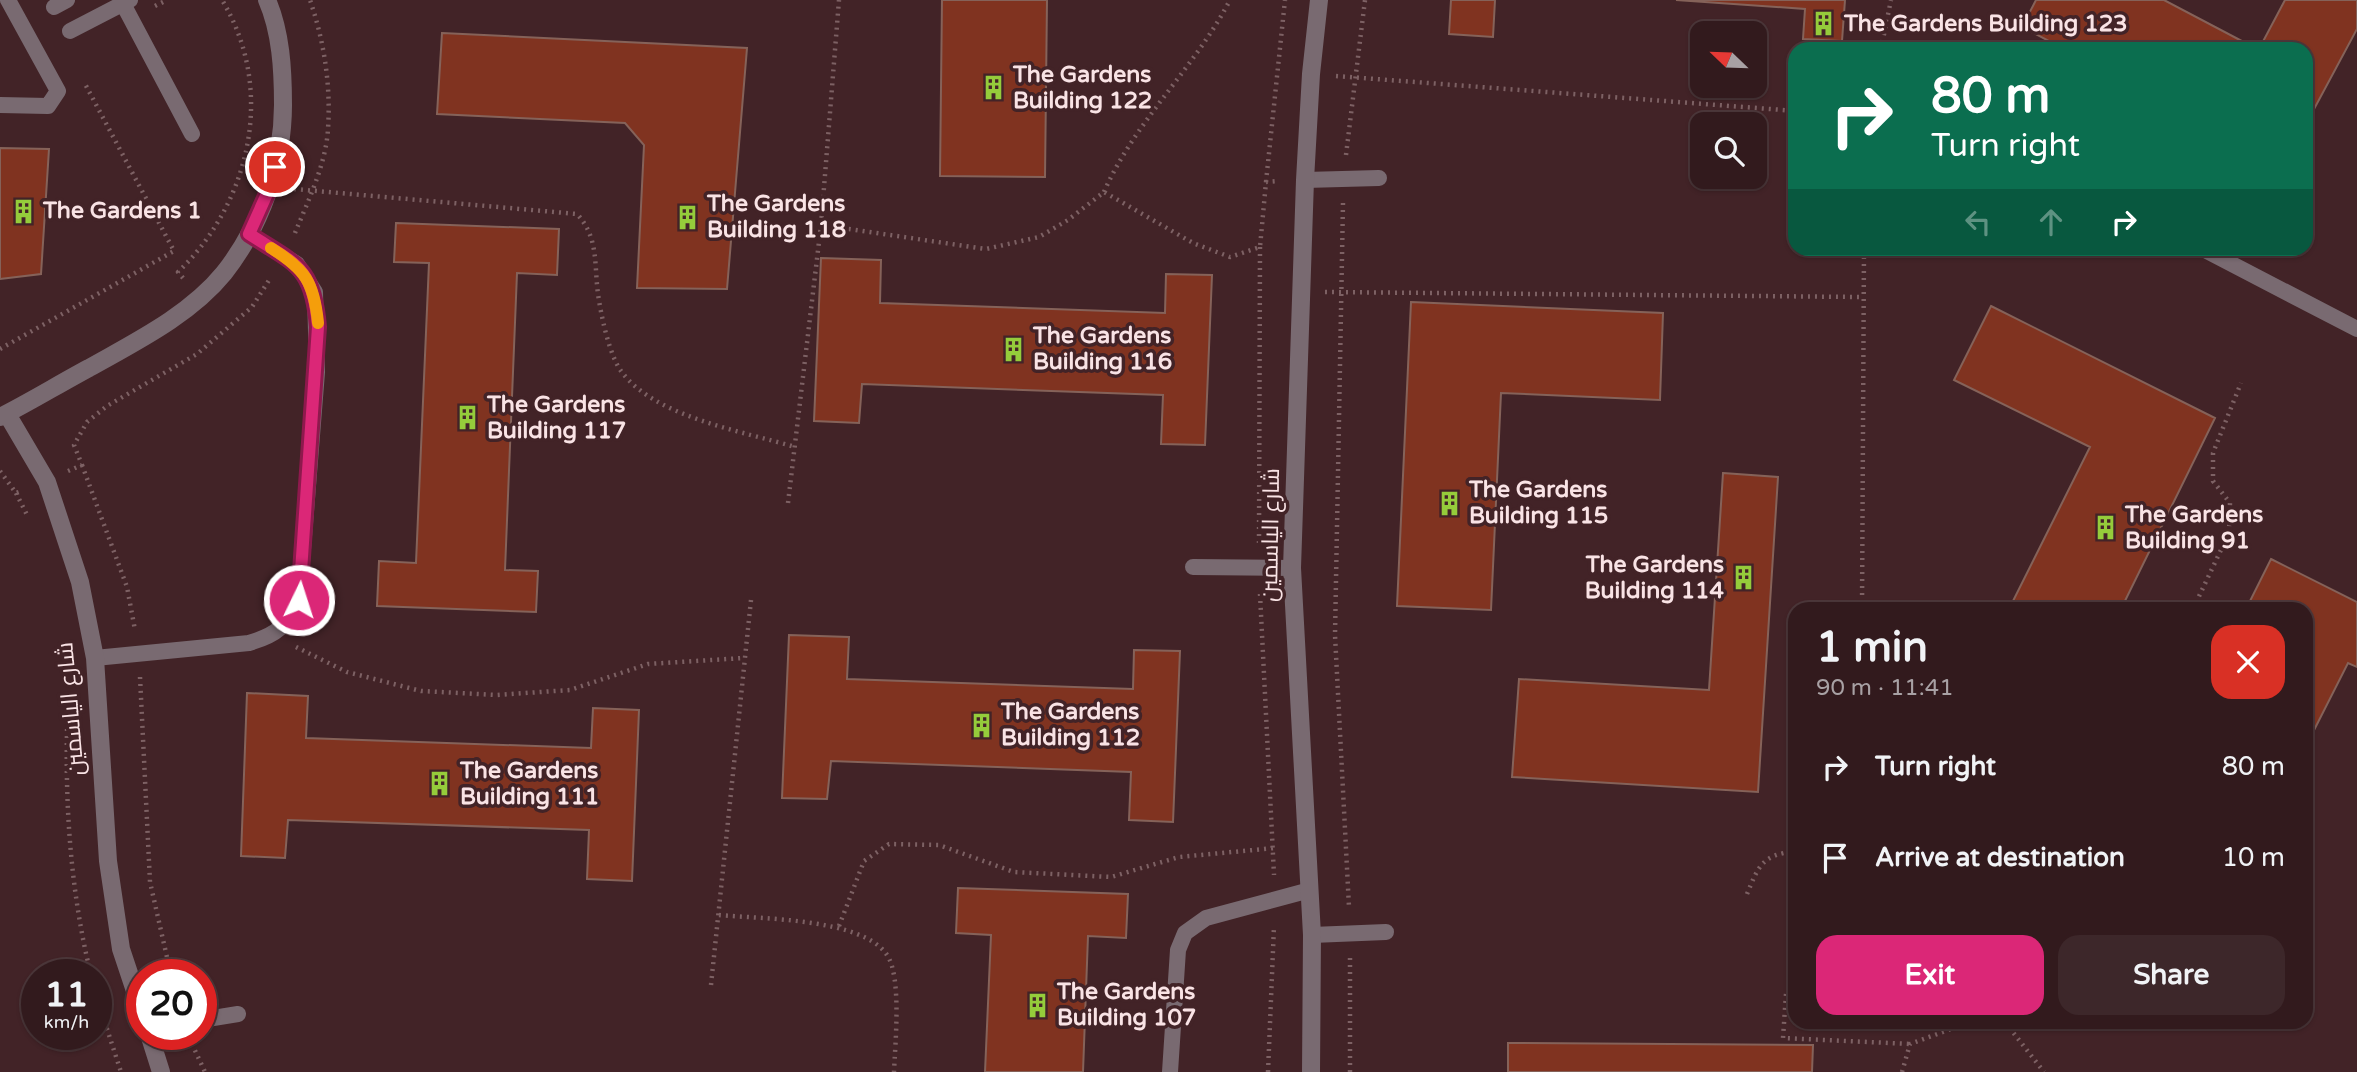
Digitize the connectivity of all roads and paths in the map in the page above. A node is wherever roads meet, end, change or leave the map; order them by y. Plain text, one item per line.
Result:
1 (8, 0) edge
2 (167, 0) edge
3 (222, 0) edge
4 (267, 0) edge
5 (839, 0) edge
6 (1230, 0) edge
7 (1285, 0) edge
8 (1319, 0) edge
9 (1365, 0) edge
10 (1891, 0) edge
11 (126, 5) edge
12 (71, 31) dead end
13 (1882, 42) edge
14 (80, 74) dead end
15 (1311, 74) junction
16 (1354, 78) junction
17 (0, 105) edge
18 (1788, 110) edge
19 (192, 134) dead end
20 (1379, 178) dead end
21 (1344, 179) junction
22 (1305, 180) junction
23 (1266, 182) junction
24 (270, 187) junction
25 (1104, 192) junction
26 (821, 225) junction
27 (249, 234) junction
28 (1260, 247) junction
29 (1864, 256) edge
30 (2216, 256) edge
31 (1303, 292) junction
32 (1341, 293) junction
33 (199, 297) junction
34 (1862, 297) junction
35 (2357, 329) edge
36 (0, 349) edge
37 (2241, 383) dead end
38 (3, 416) edge
39 (794, 447) junction
40 (82, 465) dead end
41 (16, 492) dead end
42 (788, 503) dead end
43 (33, 528) dead end
44 (1193, 566) dead end
45 (1259, 568) junction
46 (1292, 568) junction
47 (751, 600) dead end
48 (1862, 602) edge
49 (2196, 602) edge
50 (273, 636) junction
51 (139, 654) junction
52 (94, 658) junction
53 (744, 658) junction
54 (69, 691) dead end
55 (1307, 845) junction
56 (1273, 848) junction
57 (1788, 852) edge
58 (1310, 890) junction
59 (1747, 894) dead end
60 (1275, 900) junction
61 (719, 915) junction
62 (839, 926) junction
63 (1386, 932) dead end
64 (1351, 933) junction
65 (1312, 935) junction
66 (88, 959) edge
67 (167, 959) edge
68 (126, 964) edge
69 (711, 985) dead end
70 (1786, 994) dead end
71 (239, 1014) dead end
72 (217, 1017) edge
73 (1951, 1029) edge
74 (2010, 1029) edge
75 (112, 1044) edge
76 (1910, 1044) junction
77 (154, 1050) edge
78 (195, 1050) edge
79 (121, 1072) edge
80 (161, 1072) edge
81 (205, 1072) edge
82 (894, 1072) edge
83 (1170, 1072) edge
84 (1268, 1072) edge
85 (1311, 1072) edge
86 (1350, 1072) edge
87 (1902, 1072) edge
88 (2044, 1072) edge

1 - 17 lane
2 - 11 path
3 - 33 path
4 - 24 street
5 - 26 path
6 - 25 path
7 - 23 path
8 - 15 street, شارع الياسمين
9 - 16 path
10 - 13 path
11 - 12 lane
11 - 19 lane
14 - 36 path
15 - 16 path
15 - 22 street, شارع الياسمين
16 - 18 path
16 - 21 path
20 - 21 lane
21 - 22 lane
21 - 32 path
22 - 23 path
22 - 31 street, شارع الياسمين
23 - 28 path
24 - 27 street
24 - 39 path
25 - 26 path
25 - 28 path
26 - 39 path
27 - 33 street
27 - 50 lane
28 - 45 path
29 - 34 path
30 - 35 lane
31 - 32 path
31 - 46 street, شارع الياسمين
32 - 34 path
32 - 64 path
33 - 38 street
34 - 48 path
37 - 49 path
38 - 52 street, شارع الياسمين
39 - 42 path
40 - 51 path
41 - 43 path
44 - 45 lane
45 - 46 lane
45 - 56 path
46 - 55 street, شارع الياسمين
47 - 53 path
50 - 51 lane
50 - 53 path
51 - 52 lane
51 - 67 path
52 - 68 street, شارع الياسمين
53 - 61 path
54 - 66 path
55 - 56 path
55 - 58 street, شارع الياسمين
56 - 60 path
56 - 62 path
57 - 59 path
58 - 60 lane
58 - 65 street, شارع الياسمين
60 - 83 lane
60 - 84 path
61 - 62 path
61 - 69 path
62 - 82 path
63 - 64 lane
64 - 65 lane
64 - 86 path
65 - 85 street, شارع الياسمين
70 - 76 path
71 - 72 lane
73 - 76 path
74 - 88 path
75 - 79 path
76 - 87 path
77 - 80 street
78 - 81 path

